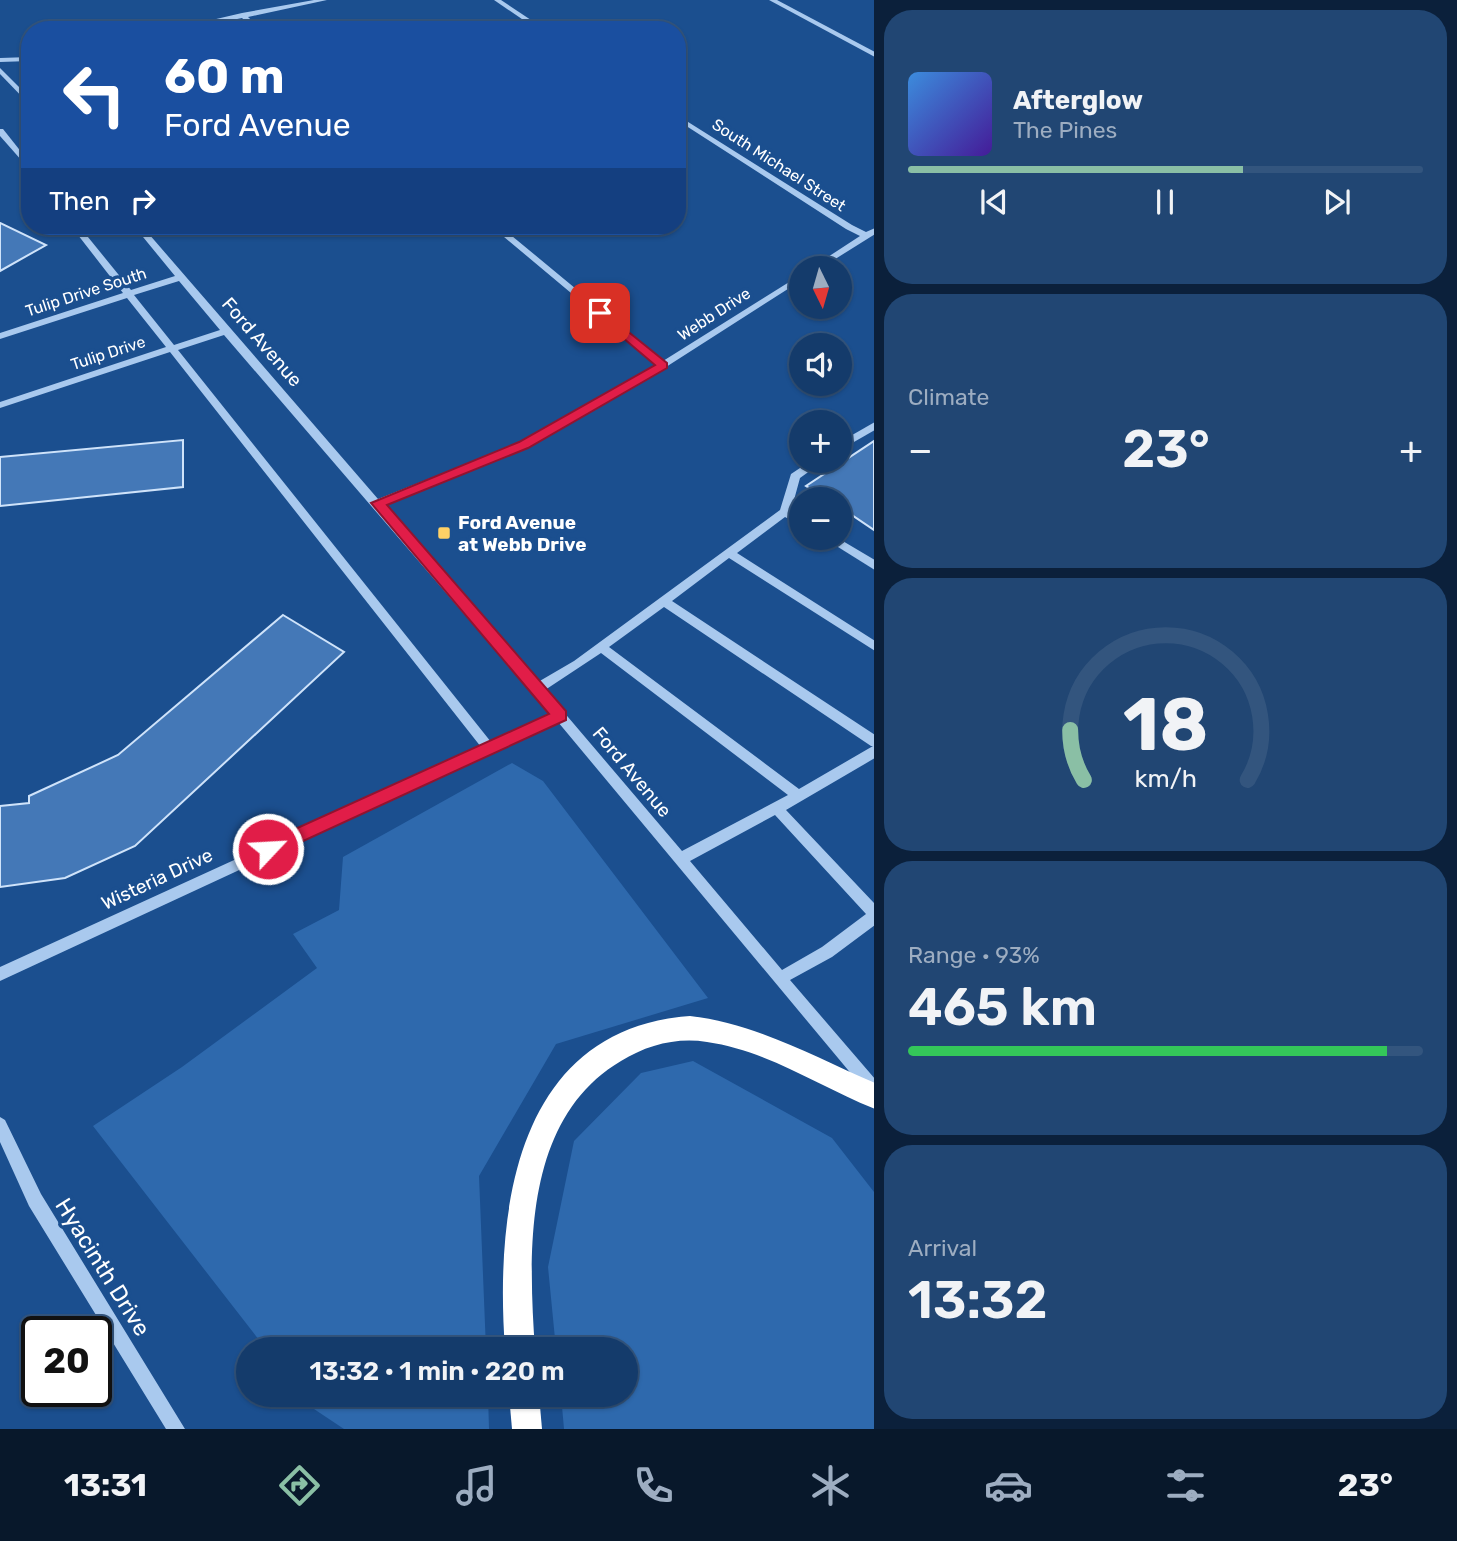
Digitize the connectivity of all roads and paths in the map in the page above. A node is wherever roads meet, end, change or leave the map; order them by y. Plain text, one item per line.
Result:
1 (324, 0) edge
2 (497, 0) edge
3 (772, 0) edge
4 (242, 15) junction
5 (214, 21) edge
6 (249, 21) edge
7 (529, 21) edge
8 (874, 55) edge
9 (21, 59) edge
10 (0, 60) edge
11 (0, 70) edge
12 (21, 93) edge
13 (686, 123) edge
14 (0, 131) edge
15 (21, 157) edge
16 (870, 232) edge
17 (82, 235) edge
18 (146, 235) edge
19 (506, 235) edge
20 (833, 256) edge
21 (181, 277) junction
22 (789, 284) edge
23 (129, 295) junction
24 (226, 331) junction
25 (0, 336) edge
26 (173, 348) junction
27 (663, 365) junction
28 (0, 405) edge
29 (874, 425) edge
30 (852, 439) edge
31 (800, 473) edge
32 (378, 503) junction
33 (785, 512) junction
34 (789, 514) edge
35 (848, 550) edge
36 (729, 553) junction
37 (874, 566) edge
38 (664, 601) junction
39 (601, 647) junction
40 (874, 647) edge
41 (537, 689) junction
42 (560, 716) junction
43 (874, 742) edge
44 (488, 747) junction
45 (874, 751) edge
46 (798, 795) junction
47 (776, 808) junction
48 (680, 859) junction
49 (874, 915) edge
50 (0, 974) edge
51 (780, 978) junction
52 (874, 1093) edge
53 (0, 1125) edge
54 (519, 1337) edge
55 (525, 1407) edge
56 (176, 1429) edge
57 (527, 1429) edge

1 - 4 street
2 - 7 street
3 - 8 street
4 - 5 street
4 - 6 street
9 - 10 street
11 - 12 street
13 - 16 street, South Michael Street
14 - 15 street
16 - 20 street
17 - 23 street
18 - 21 street, Ford Avenue
19 - 27 street
21 - 23 street, Tulip Drive South
21 - 24 street, Ford Avenue
22 - 27 street, Webb Drive
23 - 25 street, Tulip Drive South
23 - 26 street
24 - 26 street, Tulip Drive
24 - 32 street, Ford Avenue
26 - 28 street, Tulip Drive
26 - 44 street
27 - 32 street, Webb Drive
29 - 30 street
31 - 33 street
32 - 41 street, Ford Avenue
33 - 34 street
33 - 36 street
35 - 37 street
36 - 38 street
36 - 40 street
38 - 39 street
38 - 43 street
39 - 41 street
39 - 46 street
41 - 42 street, Ford Avenue
42 - 44 street, Wisteria Drive
42 - 48 street, Ford Avenue
44 - 50 street, Wisteria Drive
45 - 46 street
46 - 47 street
47 - 48 street
47 - 49 street
48 - 51 street, Ford Avenue
49 - 51 street
51 - 52 street, Ford Avenue
52 - 54 highway
53 - 56 street, Hyacinth Drive
55 - 57 highway

